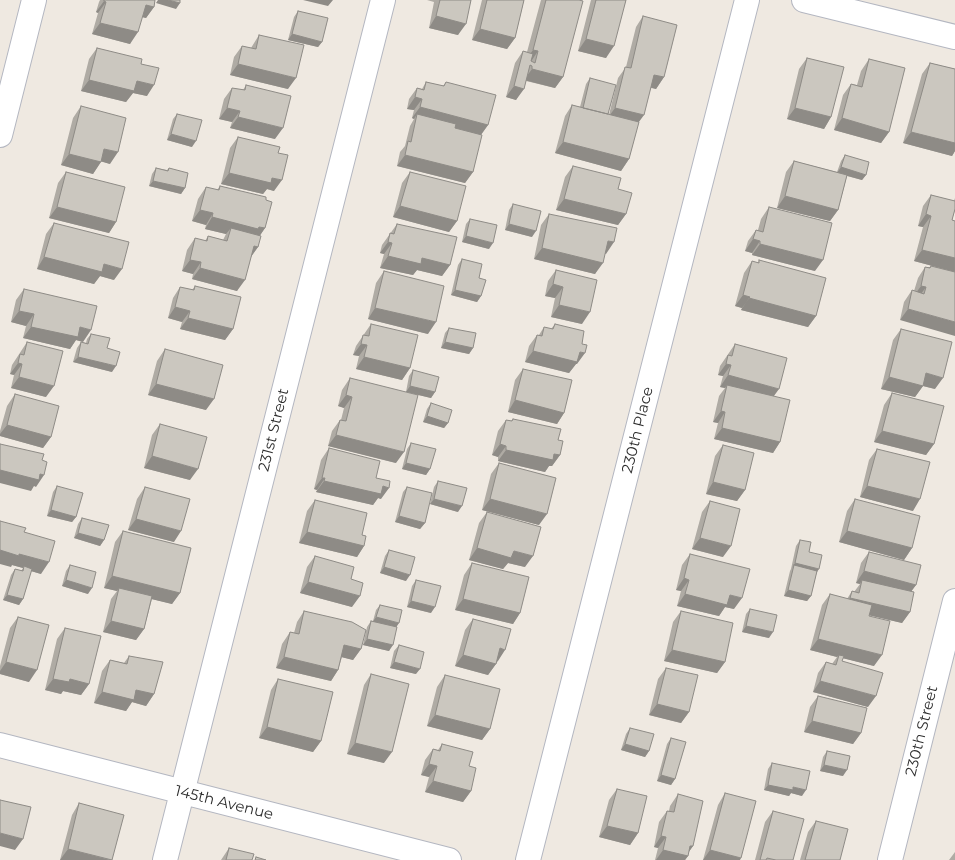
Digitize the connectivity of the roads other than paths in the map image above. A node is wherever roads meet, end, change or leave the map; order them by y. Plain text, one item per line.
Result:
1 (34, 0) edge
2 (383, 0) edge
3 (747, 0) edge
4 (804, 0) edge
5 (955, 37) edge
6 (0, 135) edge
7 (955, 601) edge
8 (0, 744) edge
9 (182, 792) junction
10 (165, 860) edge
11 (449, 860) edge
12 (528, 860) edge
13 (890, 860) edge

1 - 6 street
2 - 9 street, 231st Street
3 - 12 street, 230th Place
4 - 5 street
7 - 13 street, 230th Street
8 - 9 street, 145th Avenue
9 - 10 street, 231st Street
9 - 11 street, 145th Avenue

